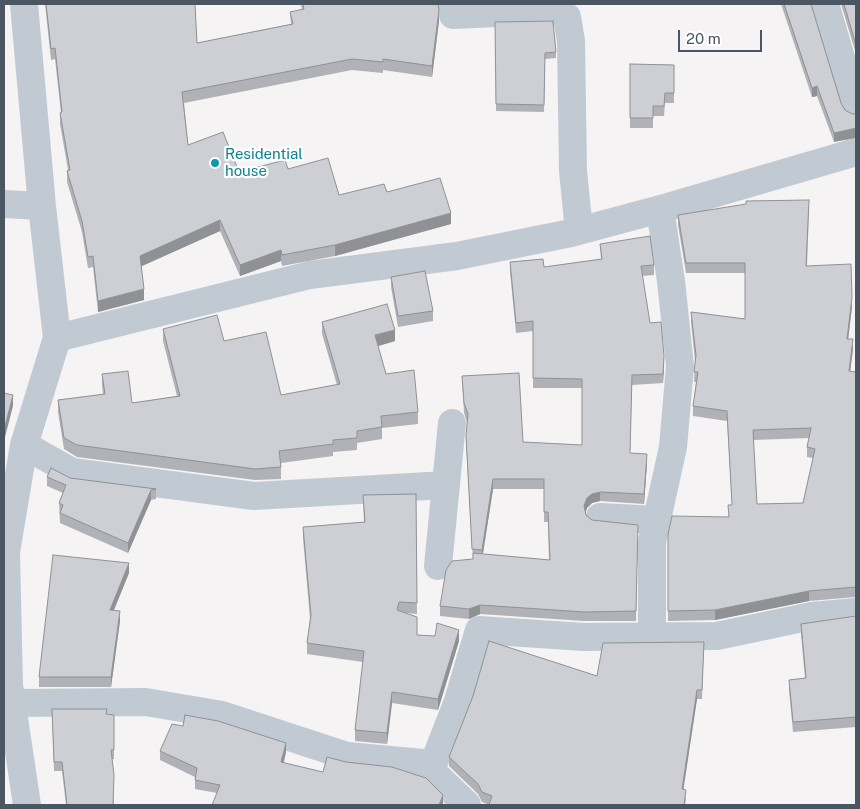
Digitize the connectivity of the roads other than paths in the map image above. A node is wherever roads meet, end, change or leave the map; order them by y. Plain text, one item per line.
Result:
1 (24, 4) edge
2 (452, 4) edge
3 (825, 4) edge
4 (856, 108) edge
5 (856, 152) edge
6 (4, 204) edge
7 (42, 206) junction
8 (660, 209) junction
9 (579, 231) junction
10 (57, 338) junction
11 (452, 423) dead end
12 (24, 445) junction
13 (446, 485) junction
14 (600, 517) dead end
15 (657, 520) junction
16 (438, 566) dead end
17 (856, 612) edge
18 (652, 635) junction
19 (8, 692) edge
20 (430, 770) junction
21 (26, 805) edge
22 (467, 805) edge

1 - 7 street
2 - 9 street
3 - 4 street
5 - 8 street
6 - 7 street
7 - 10 street
8 - 9 street
8 - 15 street
9 - 10 street
10 - 12 street
11 - 13 street
12 - 13 street
12 - 19 street
13 - 16 street
14 - 15 street
15 - 18 street
17 - 18 street
18 - 20 street
19 - 20 street
19 - 21 street
20 - 22 street

